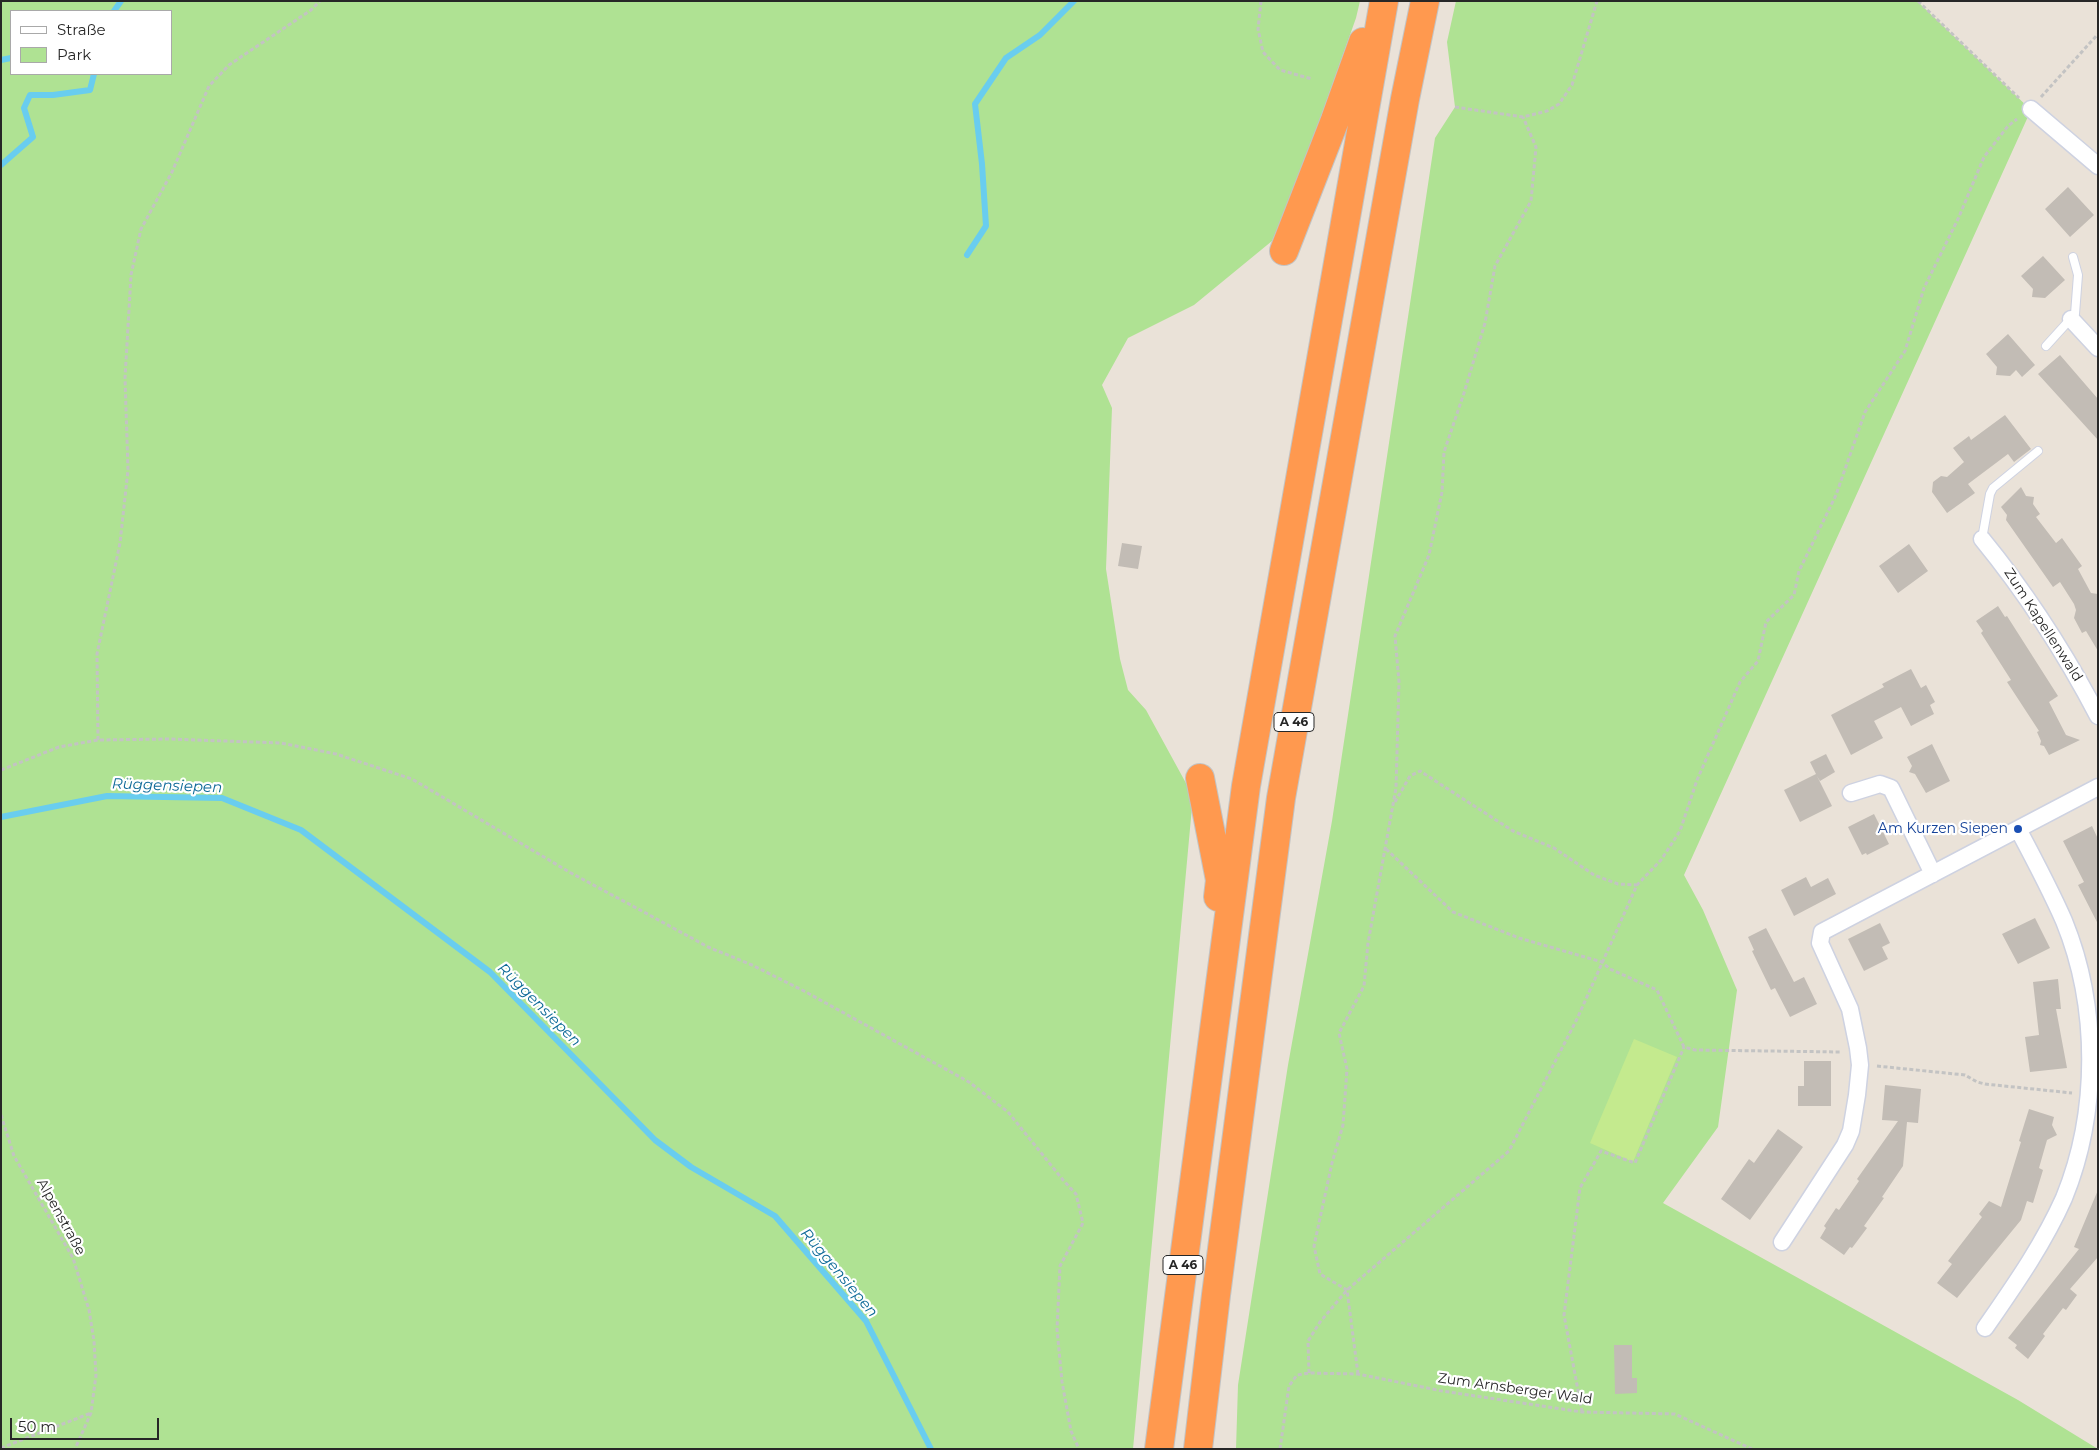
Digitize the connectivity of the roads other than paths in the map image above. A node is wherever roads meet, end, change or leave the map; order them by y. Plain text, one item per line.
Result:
1 (1378, 1) edge
2 (1384, 1) edge
3 (1425, 1) edge
4 (2031, 109) road end
5 (2098, 166) edge
6 (1284, 250) dead end
7 (2073, 257) dead end
8 (2071, 319) junction
9 (2046, 346) dead end
10 (2098, 348) edge
11 (2038, 451) dead end
12 (1982, 539) joint
13 (2098, 716) edge
14 (1200, 778) dead end
15 (2098, 787) edge
16 (1852, 793) dead end
17 (2018, 828) junction
18 (1933, 874) junction
19 (1206, 1081) junction
20 (1782, 1242) dead end
21 (1985, 1328) dead end
22 (1159, 1449) edge
23 (1198, 1449) edge

1 - 6 highway
2 - 19 highway, A 46
3 - 23 highway, A 46
4 - 5 street
7 - 8 lane
8 - 9 lane
8 - 10 street
11 - 12 lane
12 - 13 street, Zum Kapellenwald
14 - 19 highway
15 - 17 street
16 - 18 street
17 - 18 street
17 - 21 street
18 - 20 street
19 - 22 highway, A 46

